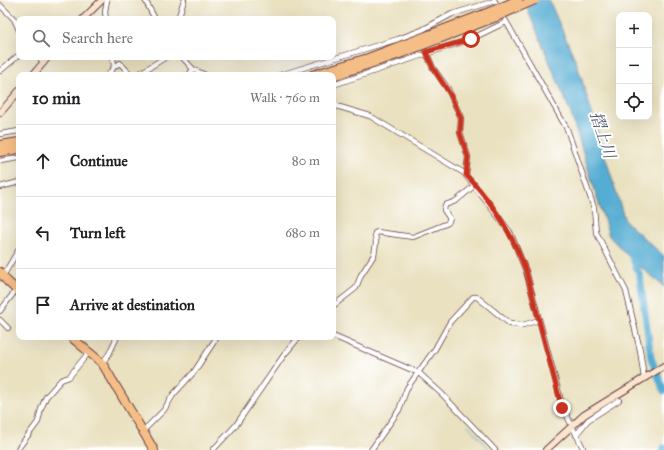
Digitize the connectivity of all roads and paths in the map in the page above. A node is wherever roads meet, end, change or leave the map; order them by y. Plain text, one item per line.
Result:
1 (102, 0) edge
2 (108, 0) edge
3 (145, 0) edge
4 (184, 0) edge
5 (518, 0) edge
6 (535, 0) edge
7 (494, 1) edge
8 (0, 5) edge
9 (494, 14) junction
10 (86, 16) edge
11 (106, 16) edge
12 (154, 16) edge
13 (179, 16) edge
14 (506, 22) junction
15 (16, 23) edge
16 (426, 52) junction
17 (16, 58) edge
18 (336, 58) edge
19 (41, 60) edge
20 (46, 60) edge
21 (114, 60) edge
22 (161, 60) edge
23 (185, 60) edge
24 (330, 60) edge
25 (44, 63) junction
26 (114, 67) junction
27 (193, 69) junction
28 (0, 71) edge
29 (36, 72) edge
30 (110, 72) edge
31 (129, 72) edge
32 (142, 72) edge
33 (191, 72) edge
34 (199, 72) edge
35 (292, 72) edge
36 (322, 72) edge
37 (336, 75) edge
38 (336, 84) edge
39 (16, 94) edge
40 (336, 106) edge
41 (0, 113) edge
42 (16, 132) edge
43 (0, 134) edge
44 (16, 142) edge
45 (0, 145) edge
46 (16, 149) edge
47 (0, 152) edge
48 (16, 158) edge
49 (0, 161) edge
50 (466, 175) junction
51 (16, 183) edge
52 (475, 185) junction
53 (0, 187) edge
54 (16, 253) edge
55 (2, 274) edge
56 (16, 289) edge
57 (16, 293) edge
58 (336, 304) edge
59 (0, 311) edge
60 (0, 320) edge
61 (539, 320) junction
62 (8, 328) dead end
63 (336, 337) edge
64 (76, 340) edge
65 (116, 340) edge
66 (215, 340) edge
67 (296, 340) edge
68 (89, 352) junction
69 (102, 363) junction
70 (663, 366) edge
71 (417, 374) junction
72 (647, 376) junction
73 (619, 400) dead end
74 (571, 425) junction
75 (143, 431) junction
76 (576, 435) junction
77 (17, 450) edge
78 (154, 450) edge
79 (213, 450) edge
80 (371, 450) edge
81 (495, 450) edge
82 (546, 450) edge
83 (584, 450) edge

1 - 10 street
2 - 11 street
3 - 12 street
4 - 13 street
5 - 9 highway, bridge
6 - 9 highway, bridge
7 - 14 street
7 - 18 street
8 - 15 street
9 - 36 highway
9 - 37 highway
14 - 16 street
14 - 72 street
16 - 38 street
16 - 50 street
17 - 28 street
19 - 25 street
20 - 25 street
21 - 26 street
22 - 32 street
23 - 27 street
24 - 35 street
25 - 29 street
26 - 30 street
26 - 31 street
27 - 33 street
27 - 34 street
39 - 41 street
40 - 50 street
42 - 43 street
44 - 45 highway
46 - 47 highway
48 - 49 street
50 - 52 street
51 - 53 street
52 - 58 street
52 - 61 street
54 - 55 street
55 - 56 highway
57 - 59 street
60 - 62 street
61 - 71 street
61 - 74 street
63 - 71 street
64 - 68 highway
65 - 69 street
66 - 75 street
67 - 79 street
68 - 69 highway
68 - 77 street
69 - 75 highway
70 - 72 street
71 - 80 street
71 - 81 street
72 - 74 street
73 - 76 street
74 - 76 street
74 - 82 street
75 - 78 highway
76 - 83 street

